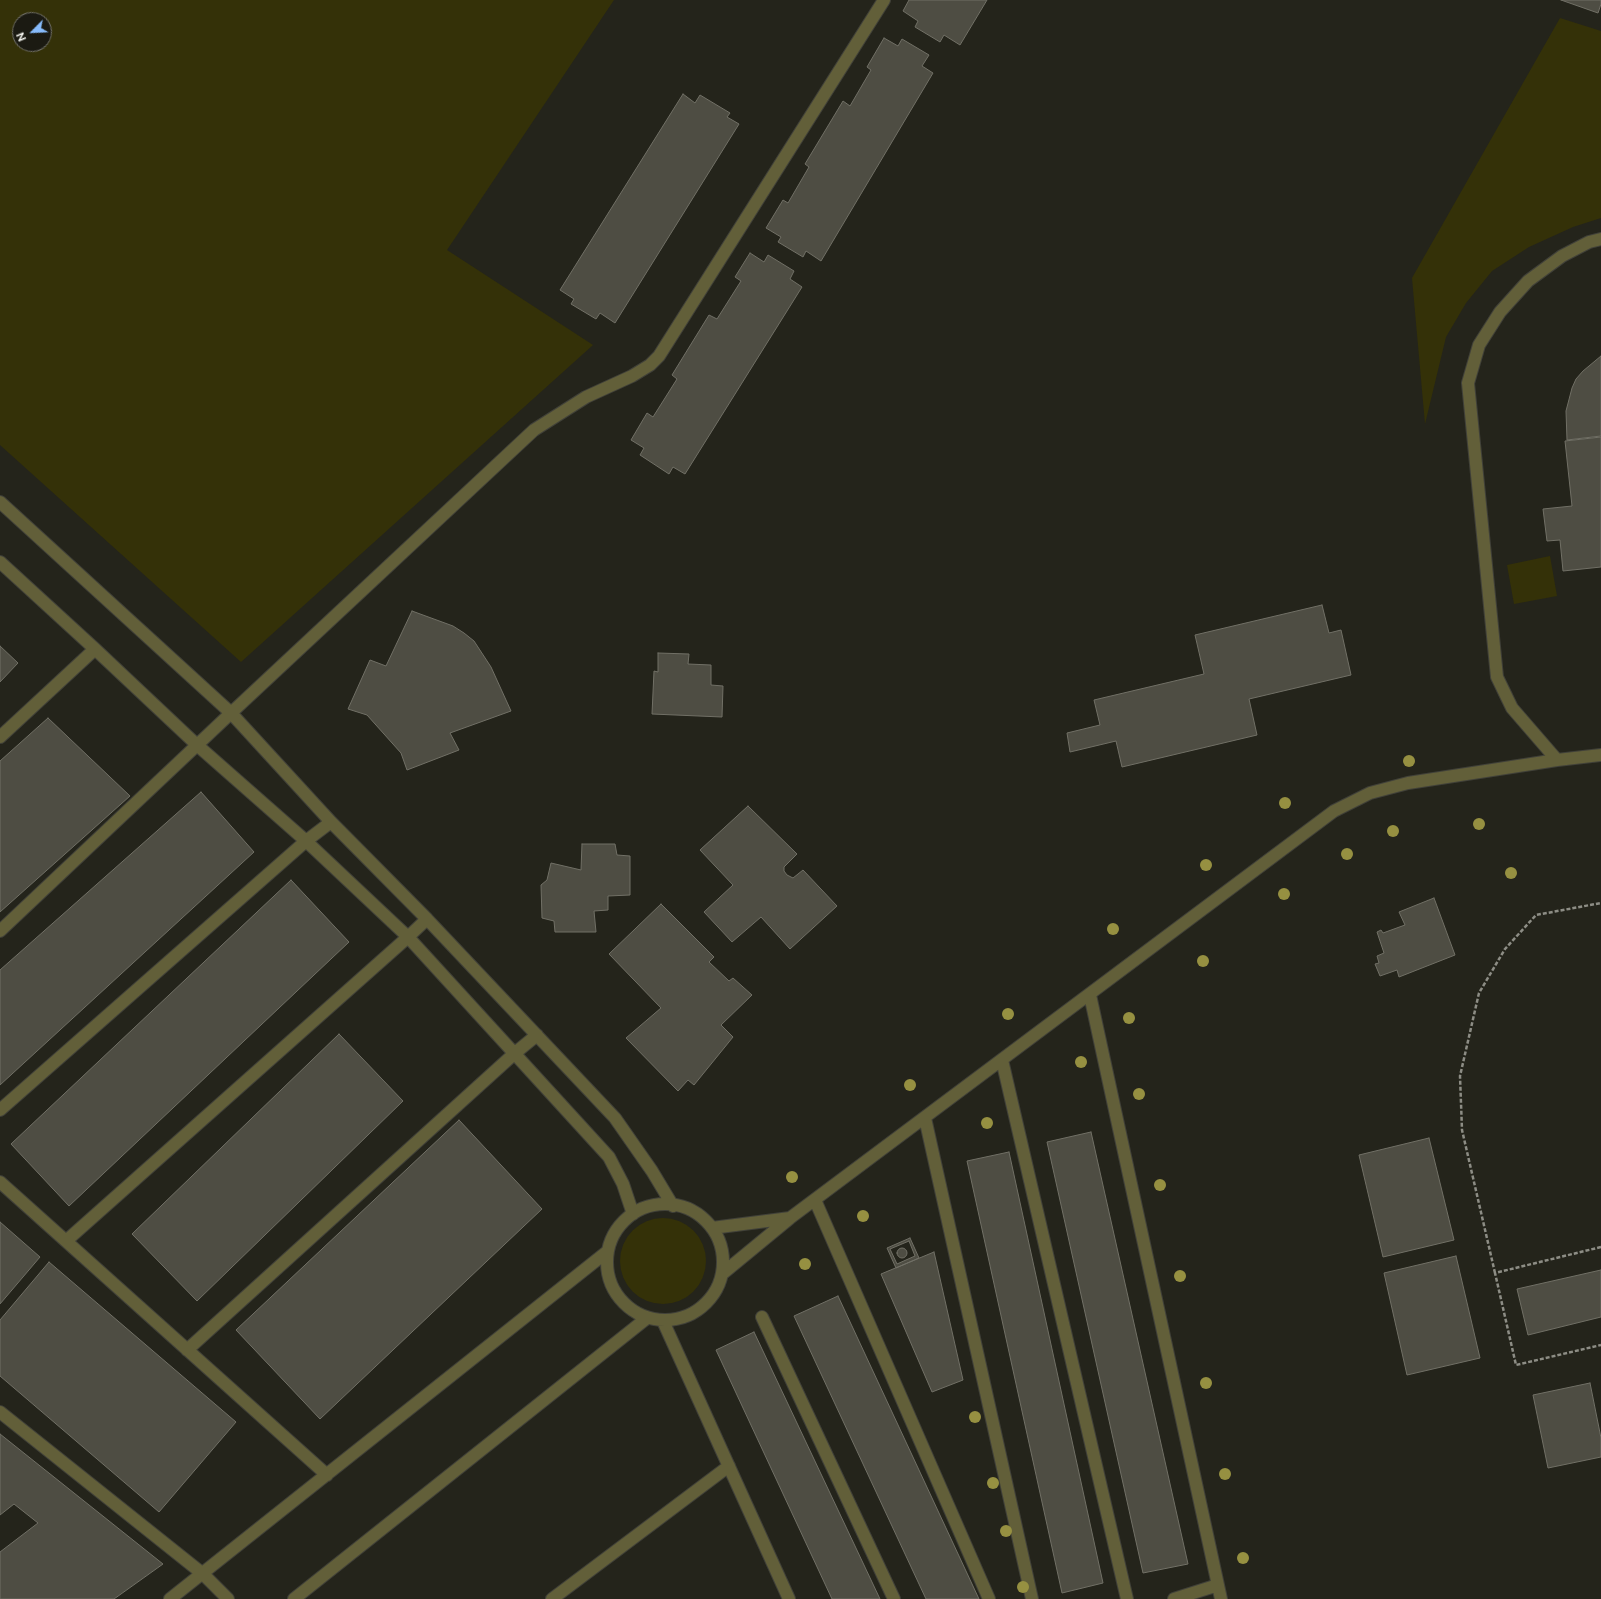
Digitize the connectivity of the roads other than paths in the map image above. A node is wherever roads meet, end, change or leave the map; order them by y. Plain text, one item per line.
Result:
1 (884, 0) edge
2 (1601, 239) edge
3 (0, 502) edge
4 (0, 562) edge
5 (96, 649) junction
6 (231, 713) junction
7 (0, 737) edge
8 (197, 744) junction
9 (1601, 755) edge
10 (1557, 760) junction
11 (332, 822) junction
12 (306, 841) junction
13 (427, 919) junction
14 (0, 931) edge
15 (408, 937) junction
16 (1090, 995) junction
17 (538, 1035) junction
18 (515, 1053) junction
19 (1002, 1060) junction
20 (0, 1110) edge
21 (925, 1118) junction
22 (0, 1182) edge
23 (815, 1200) junction
24 (673, 1206) junction
25 (633, 1214) junction
26 (790, 1218) junction
27 (712, 1228) junction
28 (66, 1241) junction
29 (608, 1251) junction
30 (722, 1274) junction
31 (762, 1317) dead end
32 (647, 1318) junction
33 (663, 1320) junction
34 (187, 1350) junction
35 (0, 1412) edge
36 (729, 1466) junction
37 (327, 1475) junction
38 (203, 1574) junction
39 (1218, 1585) junction
40 (170, 1599) edge
41 (228, 1599) edge
42 (294, 1599) edge
43 (552, 1599) edge
44 (789, 1599) edge
45 (894, 1599) edge
46 (989, 1599) edge
47 (1032, 1599) edge
48 (1127, 1599) edge
49 (1174, 1599) edge
50 (1221, 1599) edge

1 - 6 street
2 - 10 street
3 - 6 street
4 - 5 street
5 - 7 street
5 - 8 street
6 - 8 street
6 - 11 street
8 - 12 street
8 - 14 street
9 - 10 street
10 - 16 street
11 - 12 street
11 - 13 street
12 - 15 street
12 - 20 street
13 - 15 street
13 - 17 street
15 - 18 street
15 - 28 street
16 - 19 street
16 - 39 street
17 - 18 street
17 - 24 street
18 - 25 street
18 - 34 street
19 - 21 street
19 - 48 street
21 - 23 street
21 - 47 street
22 - 28 street
23 - 26 street
23 - 46 street
24 - 25 street
24 - 27 street
25 - 29 street
26 - 27 street
26 - 30 street
27 - 30 street
28 - 34 street
29 - 32 street
29 - 37 street
30 - 33 street
31 - 45 street
32 - 33 street
32 - 42 street
33 - 36 street
34 - 37 street
35 - 38 street
36 - 43 street
36 - 44 street
37 - 38 street
38 - 40 street
38 - 41 street
39 - 49 street
39 - 50 street

